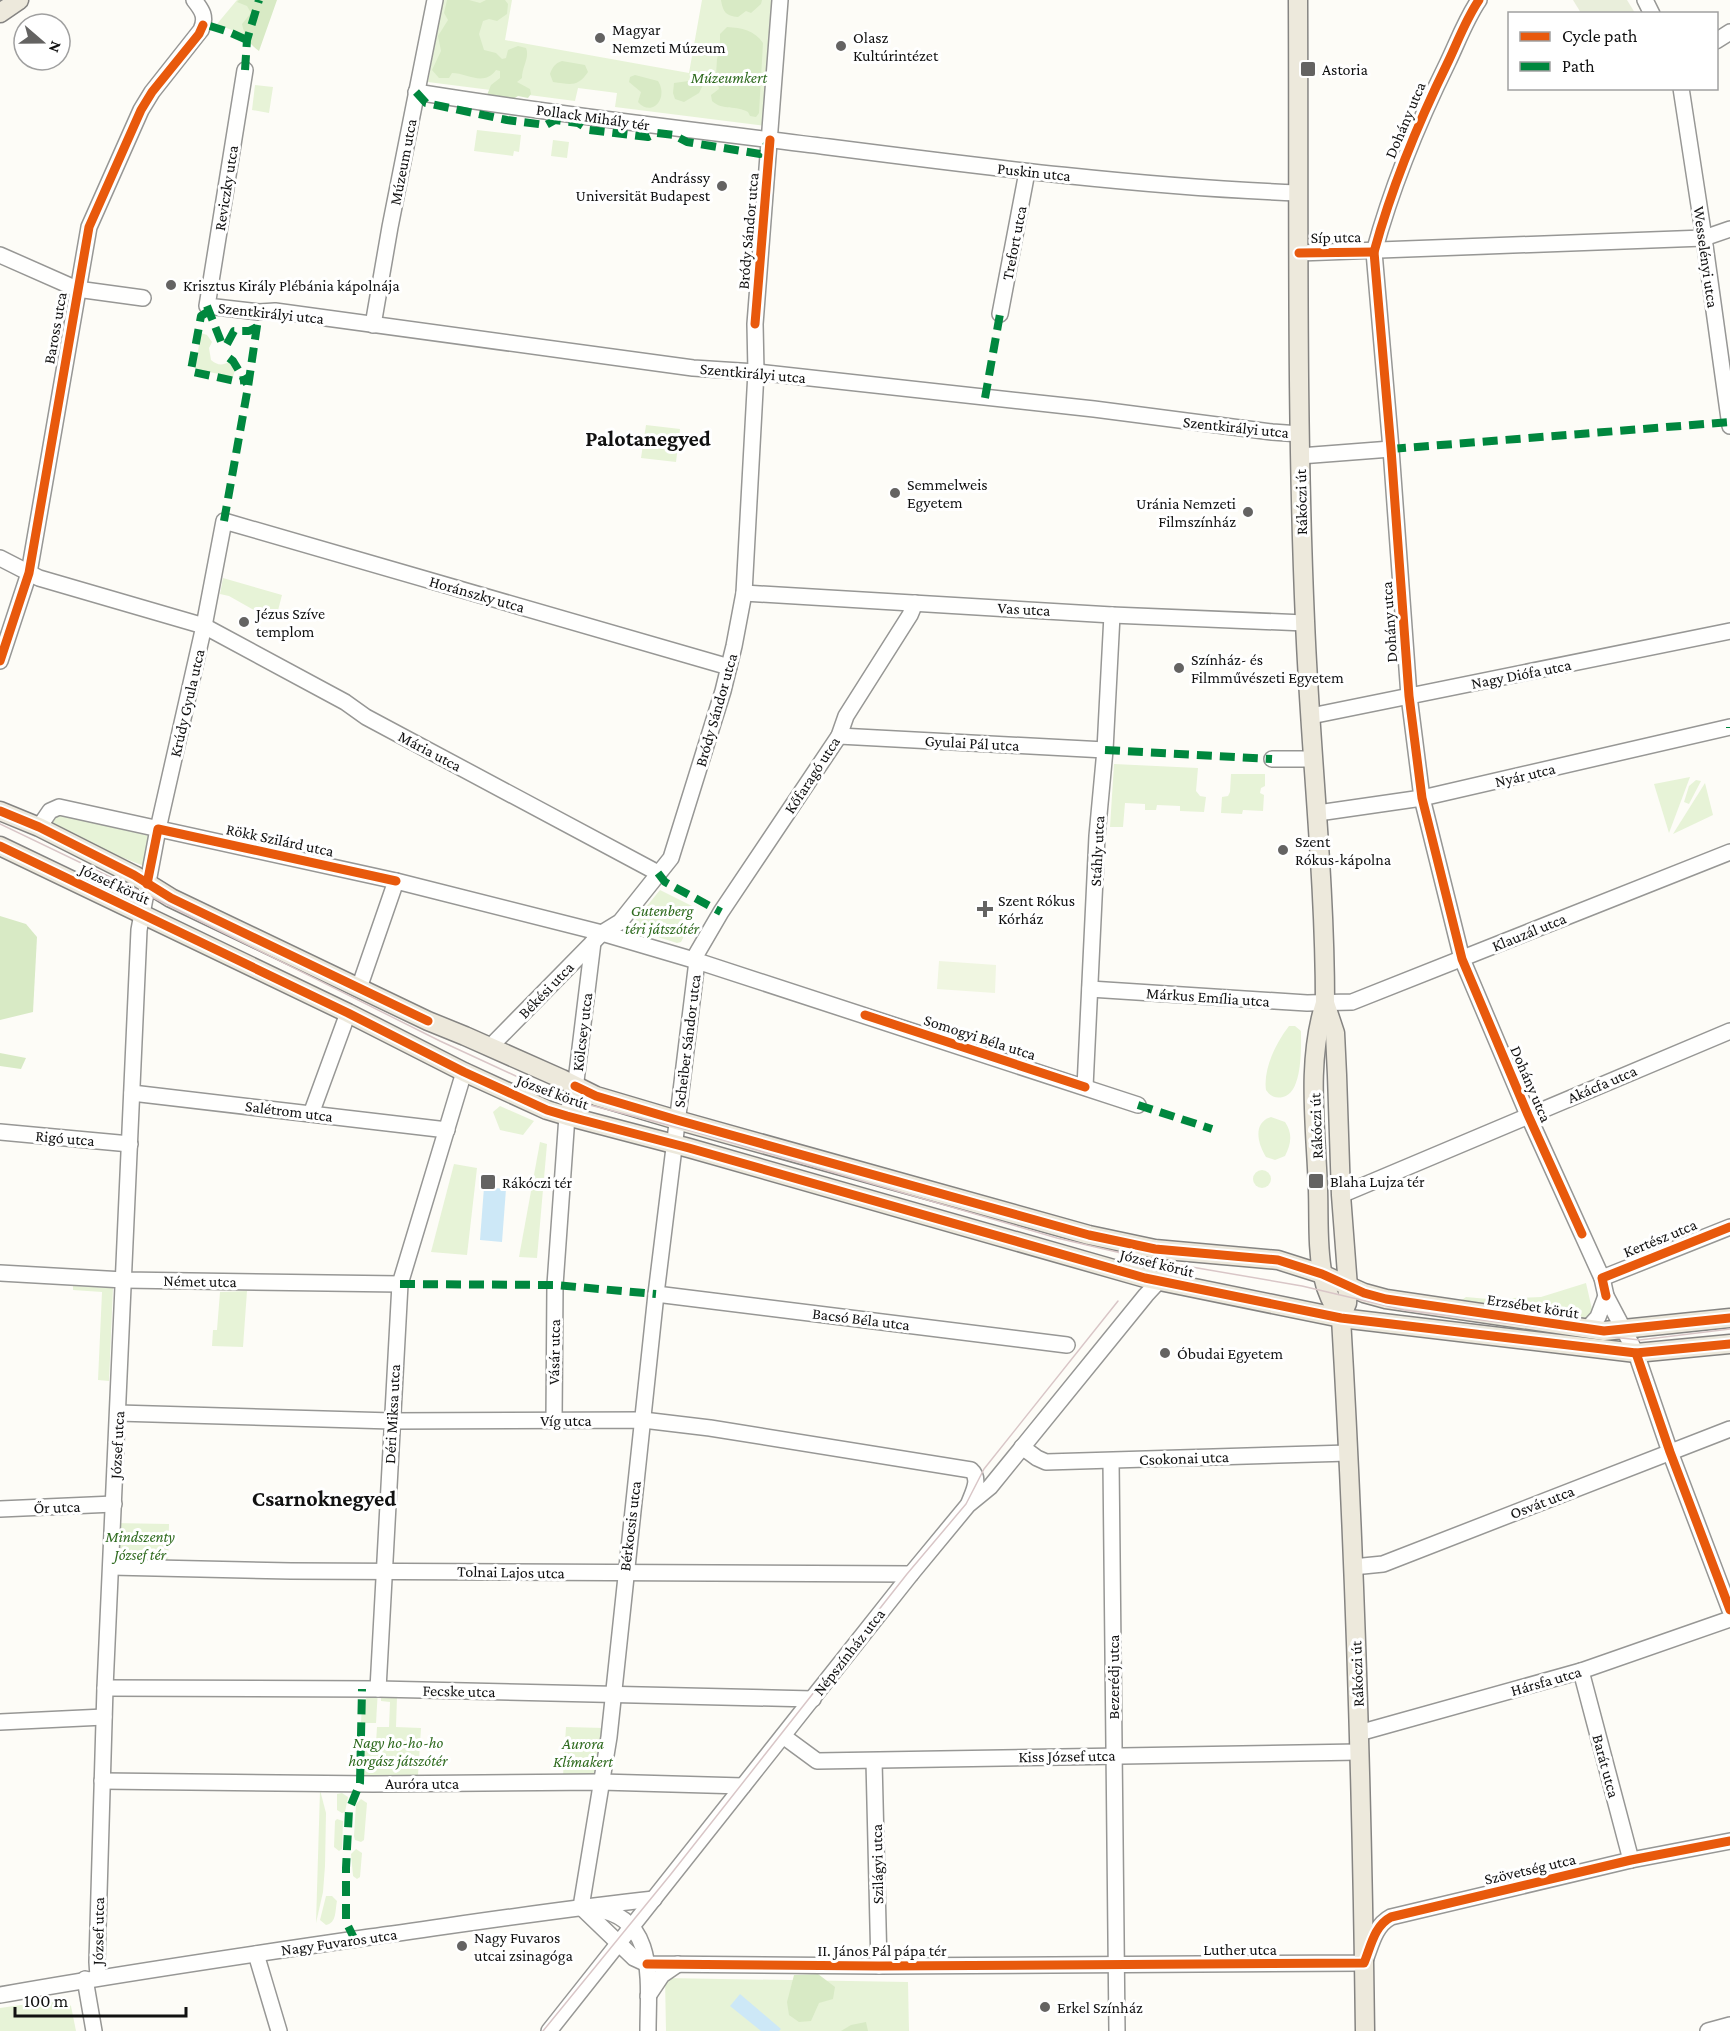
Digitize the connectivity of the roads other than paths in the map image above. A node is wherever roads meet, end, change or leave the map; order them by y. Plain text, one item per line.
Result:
1 (435, 0) edge
2 (780, 0) edge
3 (1298, 0) edge
4 (1479, 0) edge
5 (198, 5) edge
6 (245, 70) dead end
7 (1681, 90) edge
8 (416, 92) junction
9 (771, 140) junction
10 (1027, 172) junction
11 (1299, 194) junction
12 (1730, 229) edge
13 (1704, 238) junction
14 (1374, 252) junction
15 (1299, 253) junction
16 (0, 255) edge
17 (77, 288) junction
18 (143, 298) dead end
19 (207, 306) joint
20 (1000, 314) dead end
21 (374, 325) junction
22 (756, 372) junction
23 (1730, 426) edge
24 (1300, 434) junction
25 (1391, 449) junction
26 (1300, 456) junction
27 (224, 521) joint
28 (0, 558) edge
29 (29, 573) junction
30 (744, 593) junction
31 (915, 603) junction
32 (1112, 615) junction
33 (1305, 623) junction
34 (204, 626) junction
35 (1730, 632) edge
36 (0, 661) edge
37 (729, 667) junction
38 (1409, 696) junction
39 (1311, 716) junction
40 (1730, 727) edge
41 (839, 736) junction
42 (1105, 750) junction
43 (1272, 759) dead end
44 (1314, 759) junction
45 (1422, 798) junction
46 (0, 811) edge
47 (1318, 813) junction
48 (39, 827) junction
49 (158, 829) junction
50 (0, 846) edge
51 (1730, 852) edge
52 (658, 873) junction
53 (396, 881) junction
54 (147, 884) junction
55 (141, 913) junction
56 (598, 938) junction
57 (1462, 959) junction
58 (695, 960) junction
59 (359, 988) junction
60 (1090, 989) junction
61 (1325, 1003) junction
62 (348, 1013) junction
63 (1730, 1031) edge
64 (490, 1047) junction
65 (464, 1072) junction
66 (575, 1086) junction
67 (1085, 1086) junction
68 (132, 1093) junction
69 (1137, 1105) dead end
70 (311, 1114) junction
71 (1528, 1115) junction
72 (567, 1116) junction
73 (677, 1120) junction
74 (447, 1130) junction
75 (0, 1132) edge
76 (130, 1144) junction
77 (675, 1144) junction
78 (1341, 1195) junction
79 (1730, 1227) edge
80 (0, 1273) edge
81 (1602, 1278) junction
82 (124, 1280) junction
83 (1159, 1281) junction
84 (1335, 1281) junction
85 (400, 1284) junction
86 (656, 1294) junction
87 (1606, 1296) junction
88 (1341, 1318) junction
89 (1730, 1318) edge
90 (1587, 1329) junction
91 (1624, 1330) junction
92 (1730, 1344) edge
93 (1067, 1345) dead end
94 (1636, 1353) junction
95 (118, 1413) junction
96 (554, 1420) junction
97 (643, 1420) junction
98 (392, 1421) junction
99 (1730, 1429) edge
100 (1022, 1448) junction
101 (1670, 1452) junction
102 (1349, 1453) junction
103 (1111, 1461) junction
104 (114, 1504) junction
105 (968, 1505) junction
106 (0, 1509) edge
107 (111, 1567) junction
108 (1353, 1567) junction
109 (383, 1571) junction
110 (625, 1573) junction
111 (911, 1574) junction
112 (1730, 1610) edge
113 (1730, 1619) edge
114 (1581, 1671) junction
115 (105, 1688) junction
116 (378, 1689) junction
117 (614, 1694) junction
118 (813, 1699) junction
119 (104, 1717) junction
120 (0, 1722) edge
121 (1359, 1733) junction
122 (783, 1736) junction
123 (1359, 1752) junction
124 (1113, 1755) junction
125 (874, 1761) junction
126 (102, 1782) junction
127 (601, 1782) junction
128 (743, 1786) junction
129 (1730, 1841) edge
130 (1631, 1860) junction
131 (654, 1899) junction
132 (581, 1907) junction
133 (632, 1926) junction
134 (618, 1943) junction
135 (256, 1954) junction
136 (1364, 1963) junction
137 (647, 1964) junction
138 (678, 1964) junction
139 (1117, 1964) junction
140 (879, 1966) junction
141 (92, 1978) junction
142 (0, 1995) edge
143 (648, 1996) junction
144 (1730, 2025) edge
145 (94, 2031) edge
146 (279, 2031) edge
147 (549, 2031) edge
148 (648, 2031) edge
149 (1117, 2031) edge
150 (1365, 2031) edge
151 (1708, 2031) edge

1 - 8 street, Múzeum utca
2 - 9 street, Bródy Sándor utca
3 - 11 main road, Rákóczi út
4 - 14 street, Dohány utca
5 - 17 street, Baross utca
6 - 19 street, Reviczky utca
7 - 13 street, Wesselényi utca
8 - 9 street, Pollack Mihály tér
8 - 21 street, Múzeum utca
9 - 10 street, Puskin utca
9 - 22 street, Bródy Sándor utca
10 - 11 street, Puskin utca
10 - 20 street, Trefort utca
11 - 15 main road, Rákóczi út
12 - 13 street, Síp utca
13 - 14 street, Síp utca
13 - 23 street, Wesselényi utca
14 - 15 street, Síp utca
14 - 25 street, Dohány utca
15 - 24 main road, Rákóczi út
16 - 17 street
17 - 18 street
17 - 29 street, Baross utca
19 - 21 street, Szentkirályi utca
21 - 22 street, Szentkirályi utca
22 - 24 street, Szentkirályi utca
22 - 30 street, Bródy Sándor utca
24 - 26 main road, Rákóczi út
25 - 26 street
25 - 38 street, Dohány utca
26 - 33 main road, Rákóczi út
27 - 34 street, Krúdy Gyula utca
27 - 37 street, Horánszky utca
28 - 29 street
29 - 34 street, Mária utca
29 - 36 street, Baross utca
30 - 31 street, Vas utca
30 - 37 street, Bródy Sándor utca
31 - 32 street, Vas utca
31 - 41 street, Kőfaragó utca
32 - 33 street, Vas utca
32 - 42 street, Stáhly utca
33 - 39 main road, Rákóczi út
34 - 49 street, Krúdy Gyula utca
34 - 52 street, Mária utca
35 - 38 street, Nagy Diófa utca
37 - 52 street, Bródy Sándor utca
38 - 39 street, Nagy Diófa utca
38 - 45 street, Dohány utca
39 - 44 main road, Rákóczi út
40 - 45 street, Nyár utca
41 - 42 street, Gyulai Pál utca
41 - 58 street, Kőfaragó utca
42 - 60 street, Stáhly utca
43 - 44 street
44 - 47 main road, Rákóczi út
45 - 47 street, Nyár utca
45 - 57 street, Dohány utca
46 - 48 main road, József körút
47 - 61 main road, Rákóczi út
48 - 49 street
48 - 54 main road, József körút
49 - 53 street, Rökk Szilárd utca
49 - 54 street, Krúdy Gyula utca
50 - 55 main road, József körút
51 - 57 street, Klauzál utca
52 - 56 street, Bródy Sándor utca
53 - 56 street, Rökk Szilárd utca
53 - 59 street
54 - 55 street, Krúdy Gyula utca
54 - 59 main road, József körút
55 - 62 main road, József körút
55 - 68 street, József utca
56 - 58 street, Somogyi Béla utca
56 - 64 street, Békési utca
56 - 66 street, Kölcsey utca
57 - 61 street, Klauzál utca
57 - 71 street, Dohány utca
58 - 67 street, Somogyi Béla utca
58 - 73 street, Scheiber Sándor utca
59 - 64 main road, József körút
60 - 61 street, Márkus Emília utca
60 - 67 street, Stáhly utca
61 - 78 main road, Rákóczi út
61 - 84 main road, Rákóczi út
62 - 65 main road, József körút
62 - 70 street
63 - 71 street, Akácfa utca
64 - 66 main road, József körút
65 - 72 main road, József körút
65 - 74 street
66 - 72 street, Kölcsey utca
66 - 73 main road, József körút
67 - 69 street, Somogyi Béla utca
68 - 70 street, Salétrom utca
68 - 76 street, József utca
70 - 74 street, Salétrom utca
71 - 78 street, Akácfa utca
71 - 81 street, Dohány utca
72 - 77 main road, József körút
72 - 96 street, Vásár utca
73 - 77 street, Scheiber Sándor utca
73 - 84 main road, József körút
74 - 85 street
75 - 76 street, Rigó utca
76 - 82 street, József utca
77 - 83 main road, József körút
77 - 86 street, Bérkocsis utca
78 - 84 main road, Rákóczi út
79 - 81 street, Kertész utca
80 - 82 street, Német utca
81 - 87 street, Dohány utca
82 - 85 street, Német utca
82 - 95 street, József utca
83 - 88 main road, József körút
83 - 100 street, Népszínház utca
84 - 88 main road, Rákóczi út
84 - 88 main road, Rákóczi út
84 - 90 main road, Erzsébet körút
85 - 98 street, Déri Miksa utca
86 - 93 street, Bacsó Béla utca
86 - 97 street, Bérkocsis utca
87 - 90 street, Erzsébet körút
87 - 91 street, Dohány utca
88 - 94 main road, Erzsébet körút
88 - 102 main road, Rákóczi út
89 - 91 main road, Erzsébet körút
90 - 91 main road, Erzsébet körút
91 - 94 street, Dohány utca
92 - 94 main road, Erzsébet körút
94 - 101 street, Dohány utca
95 - 98 street, Víg utca
95 - 104 street, József utca
96 - 97 street, Víg utca
96 - 98 street, Víg utca
97 - 105 street, Víg utca
97 - 110 street, Bérkocsis utca
98 - 109 street, Déri Miksa utca
99 - 101 street, Osvát utca
100 - 103 street, Csokonai utca
100 - 105 street, Népszínház utca
101 - 108 street, Osvát utca
101 - 112 street, Dohány utca
102 - 103 street, Csokonai utca
102 - 108 main road, Rákóczi út
103 - 124 street, Bezerédj utca
104 - 106 street, Őr utca
104 - 107 street, József utca
105 - 111 street, Népszínház utca
107 - 109 street, Tolnai Lajos utca
107 - 115 street, József utca
108 - 121 main road, Rákóczi út
109 - 110 street, Tolnai Lajos utca
109 - 116 street, Déri Miksa utca
110 - 111 street, Tolnai Lajos utca
110 - 117 street, Bérkocsis utca
111 - 118 street, Népszínház utca
113 - 114 street, Hársfa utca
114 - 121 street, Hársfa utca
114 - 130 street, Barát utca
115 - 116 street, Fecske utca
115 - 119 street, József utca
116 - 117 street, Fecske utca
117 - 118 street, Fecske utca
117 - 127 street, Bérkocsis utca
118 - 122 street, Népszínház utca
119 - 120 street
119 - 126 street, József utca
121 - 123 main road, Rákóczi út
122 - 125 street, Kiss József utca
122 - 128 street, Népszínház utca
123 - 124 street, Kiss József utca
123 - 136 main road, Rákóczi út
124 - 125 street, Kiss József utca
124 - 139 street, Bezerédj utca
125 - 140 street, Szilágyi utca
126 - 127 street, Auróra utca
126 - 141 street, József utca
127 - 128 street, Auróra utca
127 - 132 street, Bérkocsis utca
128 - 131 street, Népszínház utca
129 - 130 street, Szövetség utca
130 - 136 street, Szövetség utca
131 - 132 street, Nagy Fuvaros utca
131 - 133 street, Népszínház utca
132 - 133 street, Nagy Fuvaros utca
132 - 134 street
132 - 135 street, Nagy Fuvaros utca
133 - 134 street, Népszínház utca
133 - 137 street
134 - 137 street
134 - 147 street, Népszínház utca
135 - 141 street, Nagy Fuvaros utca
135 - 146 street
136 - 139 street, Luther utca
136 - 150 main road, Rákóczi út
137 - 138 street, II. János Pál pápa tér
137 - 143 street
138 - 140 street, II. János Pál pápa tér
138 - 143 street
139 - 140 street, II. János Pál pápa tér
139 - 149 street
141 - 142 street, Nagy Fuvaros utca
141 - 145 street, József utca
143 - 148 street
144 - 151 street

